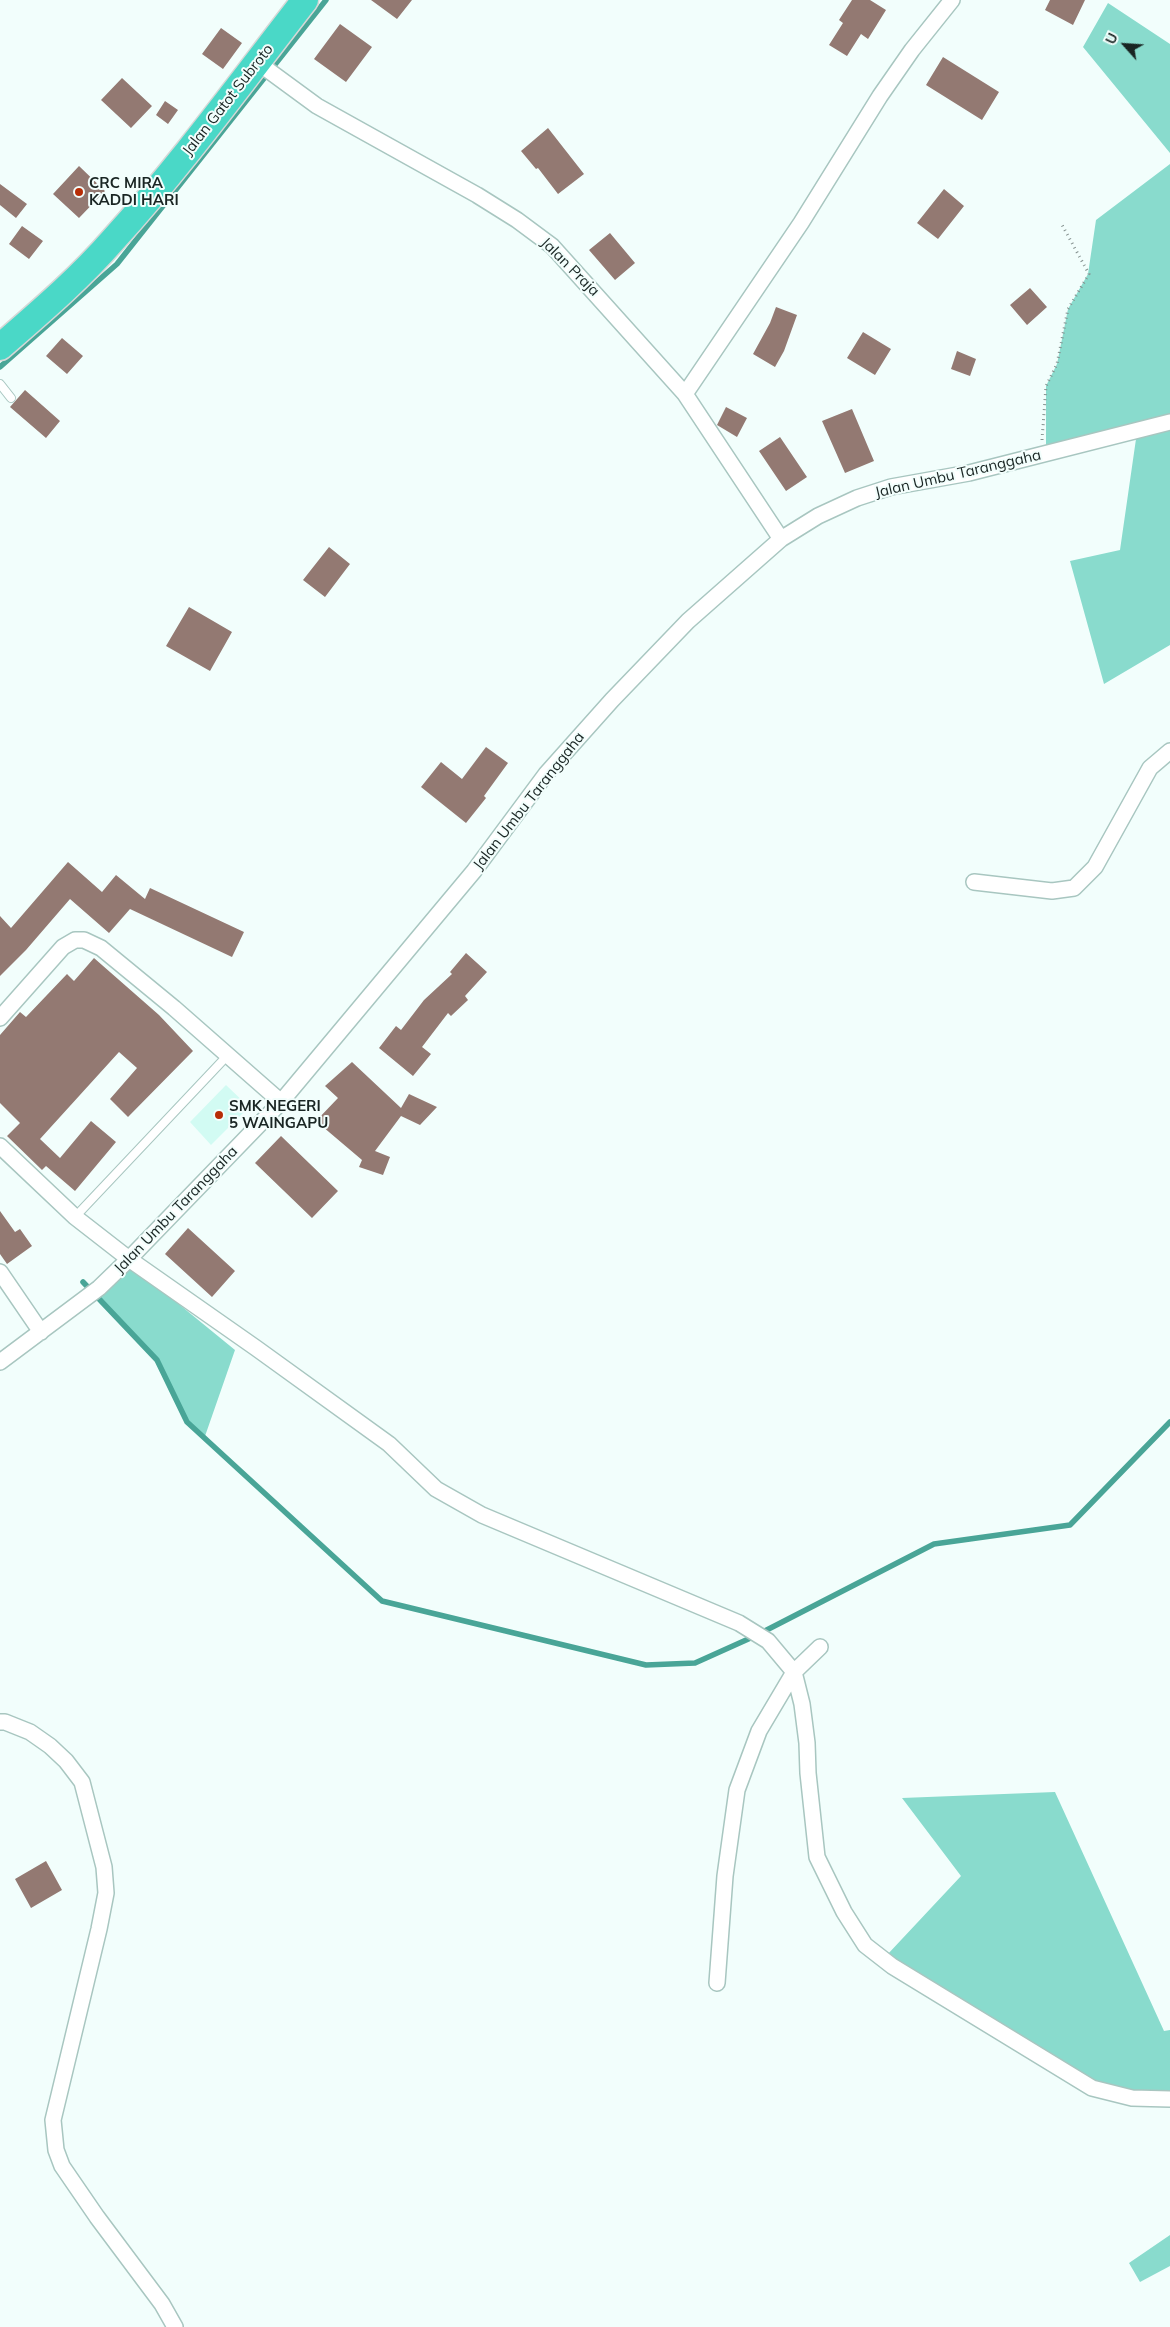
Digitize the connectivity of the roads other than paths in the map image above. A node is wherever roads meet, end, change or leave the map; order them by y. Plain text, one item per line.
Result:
1 (306, 0) edge
2 (952, 0) edge
3 (262, 66) junction
4 (0, 347) edge
5 (0, 384) edge
6 (685, 394) junction
7 (12, 398) dead end
8 (1170, 422) edge
9 (781, 539) junction
10 (1170, 751) edge
11 (974, 882) dead end
12 (0, 1018) edge
13 (227, 1056) junction
14 (281, 1102) junction
15 (0, 1146) edge
16 (75, 1217) junction
17 (129, 1259) junction
18 (0, 1272) edge
19 (41, 1332) junction
20 (0, 1362) edge
21 (820, 1647) dead end
22 (794, 1672) junction
23 (0, 1722) edge
24 (717, 1983) dead end
25 (1170, 2100) edge
26 (175, 2327) edge

1 - 3 highway, Jalan Gatot Subroto
2 - 6 street
3 - 4 highway, Jalan Gatot Subroto
3 - 6 street, Jalan Praja
5 - 7 lane
6 - 9 street, Jalan Praja
8 - 9 street, Jalan Umbu Taranggaha
9 - 14 street, Jalan Umbu Taranggaha
10 - 11 street
12 - 13 street
13 - 14 street
13 - 16 lane
14 - 17 street, Jalan Umbu Taranggaha
15 - 16 street
16 - 17 street
17 - 19 street, Jalan Umbu Taranggaha
17 - 22 street
18 - 19 street
19 - 20 street, Jalan Umbu Taranggaha
21 - 22 street
22 - 24 street
22 - 25 street
23 - 26 street

